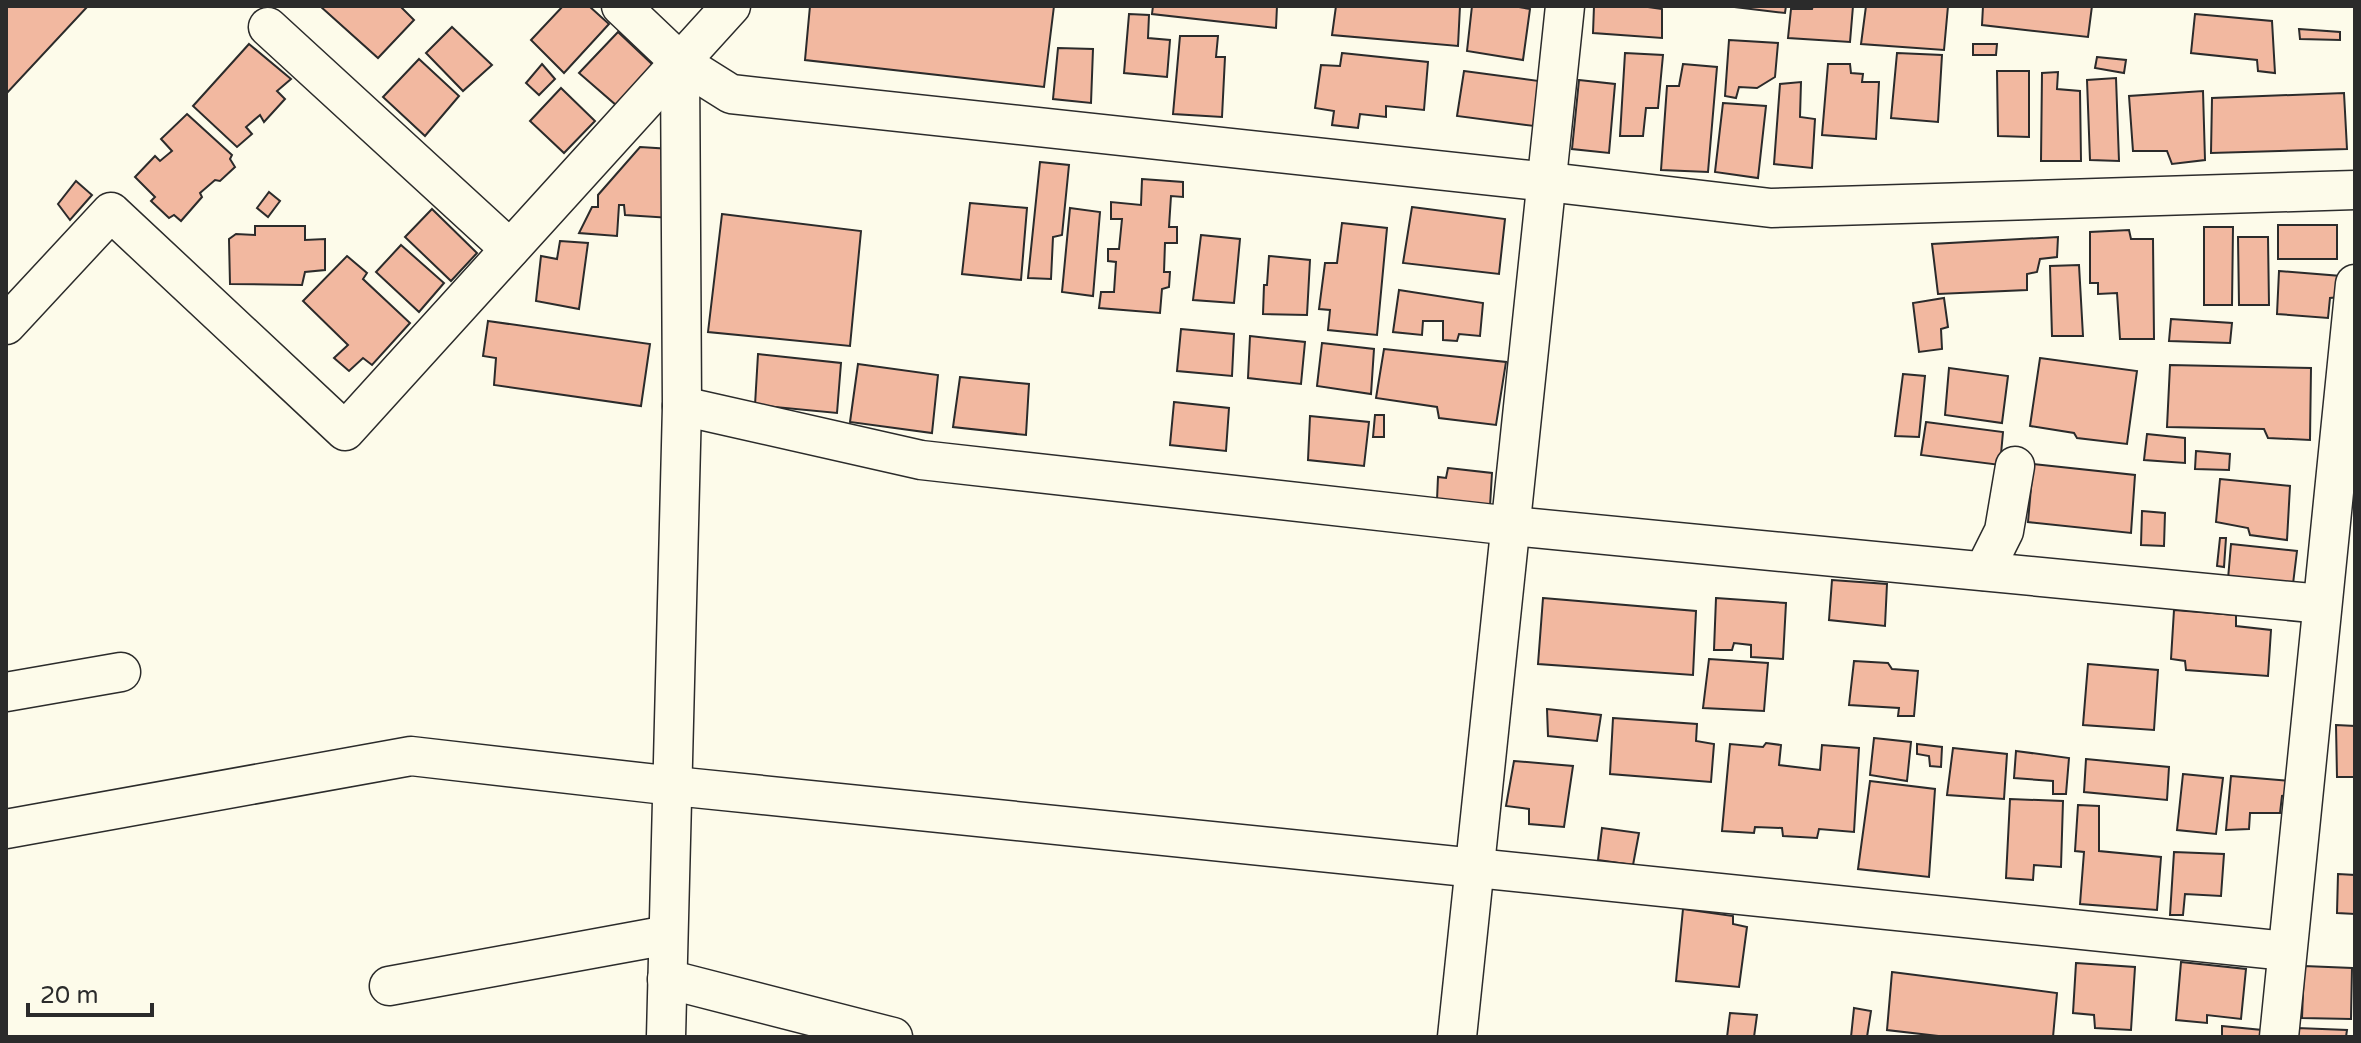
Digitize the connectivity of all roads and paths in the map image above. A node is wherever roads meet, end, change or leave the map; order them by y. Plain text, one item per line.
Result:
1 (621, 6) edge
2 (731, 6) edge
3 (1565, 6) edge
4 (268, 27) dead end
5 (680, 62) junction
6 (1548, 182) junction
7 (2355, 190) edge
8 (510, 249) junction
9 (2355, 284) edge
10 (6, 325) edge
11 (682, 406) junction
12 (2015, 466) dead end
13 (1512, 526) junction
14 (1984, 571) junction
15 (2322, 604) junction
16 (121, 672) dead end
17 (6, 692) edge
18 (674, 786) junction
19 (6, 829) edge
20 (1475, 867) junction
21 (668, 935) junction
22 (2287, 951) junction
23 (667, 979) junction
24 (389, 986) dead end
25 (666, 1037) edge
26 (893, 1037) edge
27 (1457, 1037) edge
28 (2279, 1037) edge

1 - 5 street
2 - 5 street
3 - 6 street
4 - 8 street
5 - 6 street
5 - 8 street
5 - 11 street
6 - 7 street
6 - 13 street
8 - 10 street
9 - 15 street
11 - 13 street
11 - 18 street
12 - 14 street
13 - 14 street
13 - 20 street
14 - 15 street
15 - 22 street
16 - 17 street
18 - 19 street
18 - 20 street
18 - 21 street
20 - 22 street
20 - 27 street
21 - 23 street
21 - 24 street
22 - 28 street
23 - 25 street
23 - 26 street

